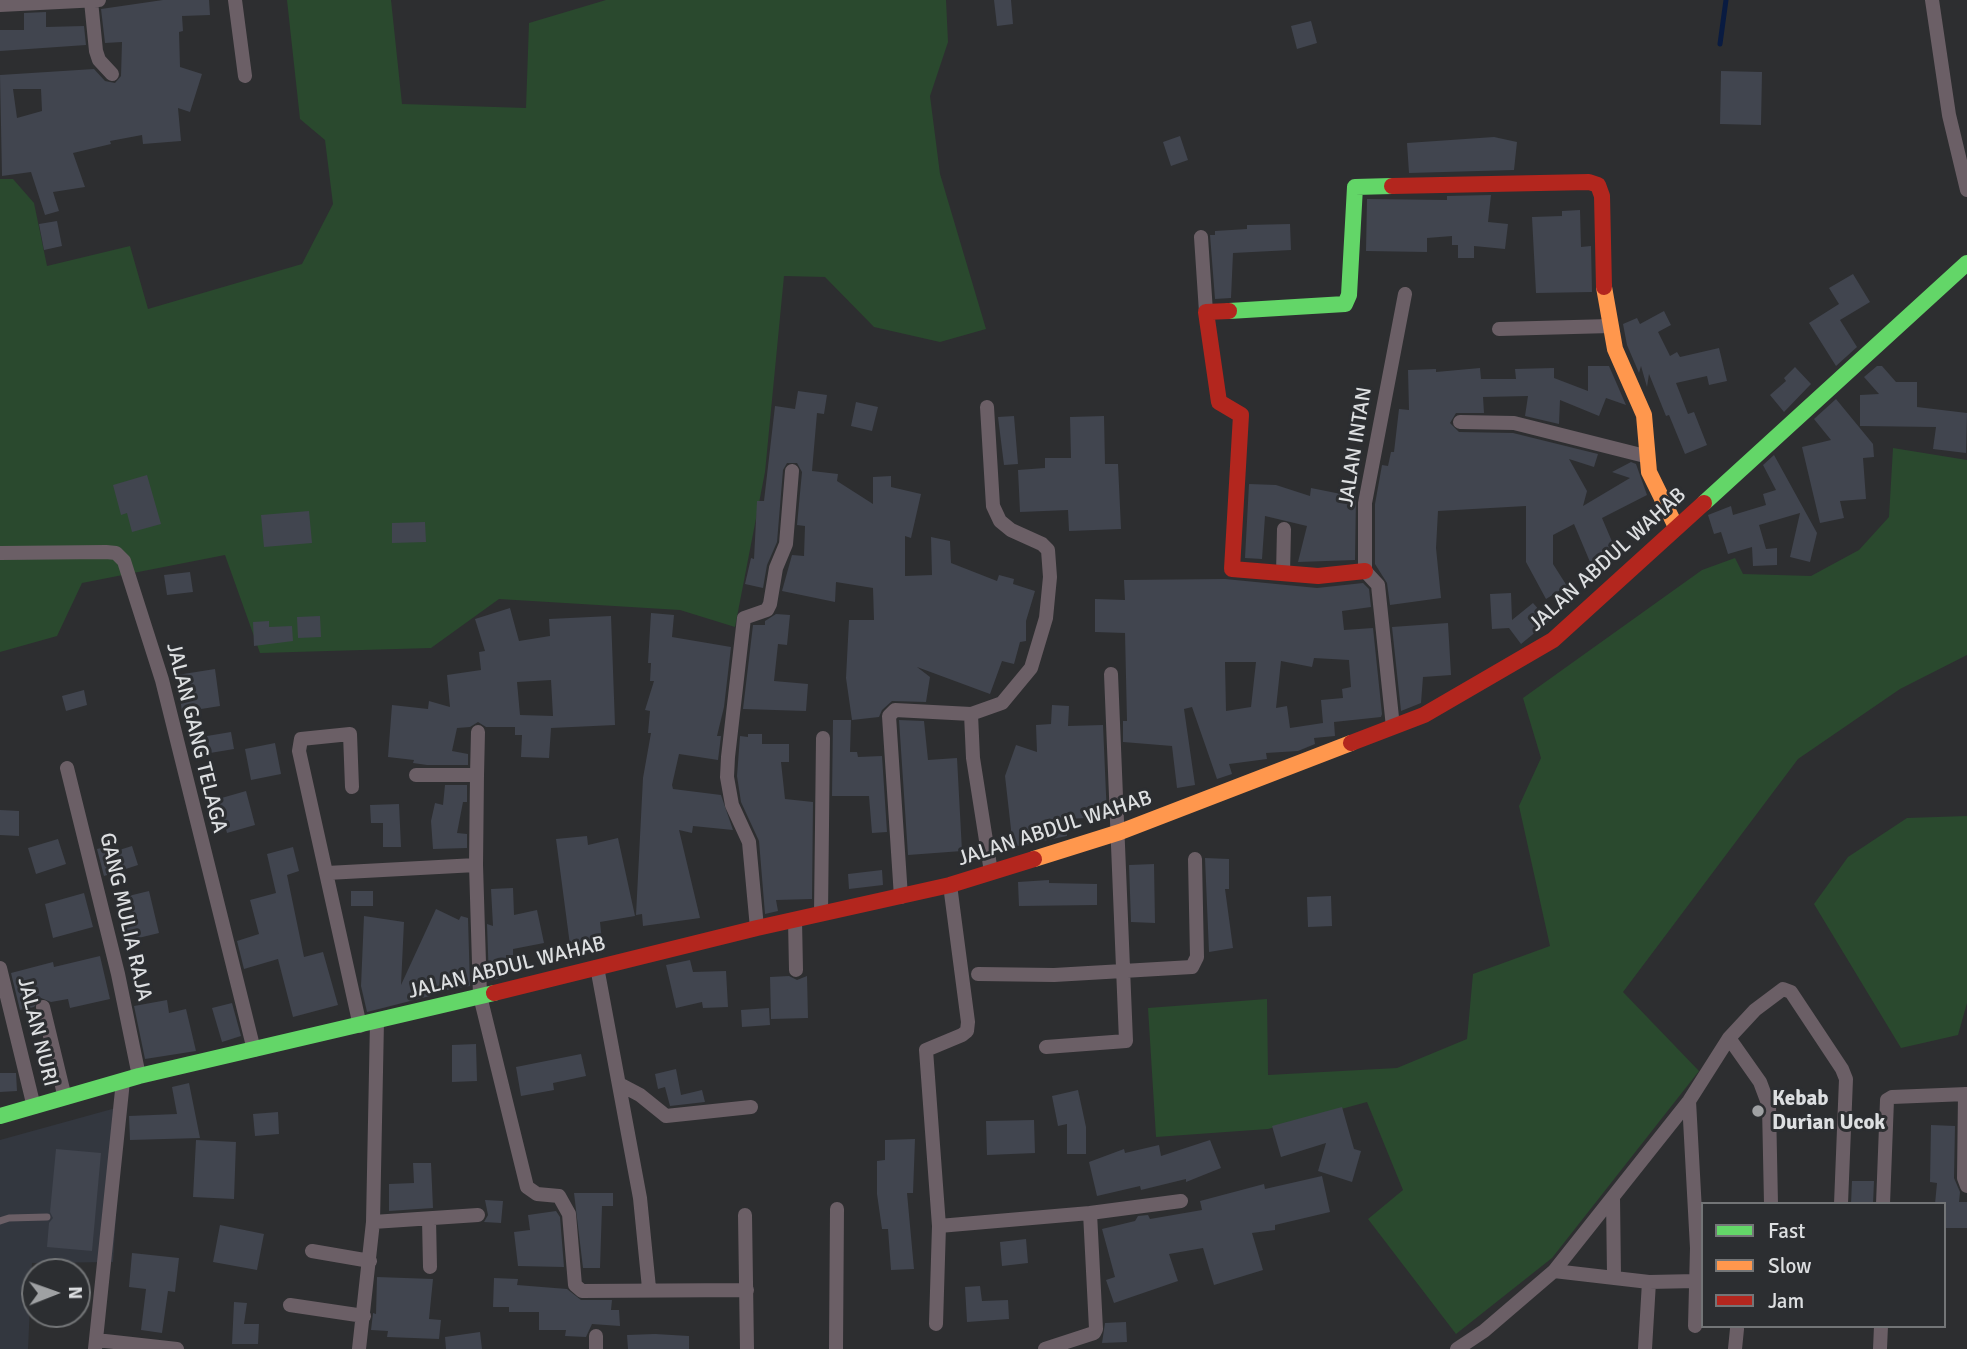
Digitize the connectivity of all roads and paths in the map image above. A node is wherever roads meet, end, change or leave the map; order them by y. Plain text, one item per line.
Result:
1 (99, 0) edge
2 (234, 0) edge
3 (1932, 0) edge
4 (91, 1) edge
5 (0, 5) edge
6 (112, 74) dead end
7 (245, 76) dead end
8 (1967, 190) edge
9 (1201, 237) dead end
10 (1967, 264) edge
11 (1405, 294) dead end
12 (1206, 312) junction
13 (1611, 326) junction
14 (1499, 329) dead end
15 (987, 407) dead end
16 (1460, 422) dead end
17 (1645, 456) junction
18 (792, 471) dead end
19 (1676, 527) junction
20 (1284, 529) dead end
21 (0, 553) edge
22 (1365, 571) junction
23 (1283, 574) junction
24 (1111, 674) dead end
25 (971, 714) junction
26 (1393, 727) junction
27 (478, 732) dead end
28 (823, 738) dead end
29 (67, 768) dead end
30 (416, 775) dead end
31 (477, 775) junction
32 (352, 787) dead end
33 (1120, 832) junction
34 (1195, 859) dead end
35 (476, 865) junction
36 (991, 872) junction
37 (327, 873) junction
38 (950, 885) junction
39 (901, 897) junction
40 (821, 914) junction
41 (794, 920) junction
42 (757, 928) junction
43 (597, 967) junction
44 (0, 968) edge
45 (796, 970) dead end
46 (1123, 971) junction
47 (978, 974) dead end
48 (480, 996) junction
49 (43, 1007) dead end
50 (377, 1021) junction
51 (360, 1026) junction
52 (1729, 1038) junction
53 (1046, 1047) dead end
54 (254, 1050) junction
55 (131, 1079) junction
56 (621, 1085) junction
57 (1966, 1094) edge
58 (65, 1098) junction
59 (1689, 1101) junction
60 (34, 1107) junction
61 (751, 1107) dead end
62 (0, 1116) edge
63 (1967, 1186) edge
64 (1613, 1197) junction
65 (1181, 1201) dead end
66 (1771, 1202) edge
67 (1842, 1202) edge
68 (1883, 1202) edge
69 (837, 1209) dead end
70 (1090, 1213) junction
71 (478, 1215) dead end
72 (745, 1215) dead end
73 (47, 1217) dead end
74 (429, 1219) junction
75 (0, 1221) edge
76 (373, 1222) junction
77 (939, 1226) junction
78 (1700, 1248) edge
79 (312, 1251) dead end
80 (370, 1261) junction
81 (430, 1267) dead end
82 (1554, 1271) junction
83 (1614, 1276) junction
84 (1696, 1281) junction
85 (1649, 1282) junction
86 (649, 1288) junction
87 (747, 1290) junction
88 (290, 1305) dead end
89 (364, 1316) junction
90 (936, 1324) dead end
91 (1695, 1326) dead end
92 (1881, 1328) edge
93 (1737, 1329) dead end
94 (1484, 1331) junction
95 (95, 1344) edge
96 (177, 1349) edge
97 (359, 1349) edge
98 (747, 1349) edge
99 (836, 1349) edge
100 (1045, 1349) edge
101 (1458, 1349) edge
102 (1482, 1349) edge
103 (1645, 1349) edge
104 (1735, 1349) edge
105 (1880, 1349) edge

1 - 4 street
2 - 7 street
3 - 8 street
4 - 5 street
4 - 6 street
9 - 12 street
10 - 19 street, JALAN ABDUL WAHAB
11 - 22 street, JALAN INTAN
12 - 13 street
12 - 23 street
13 - 14 street
13 - 17 street
15 - 25 street
16 - 17 street
17 - 19 street
18 - 42 street
19 - 26 street, JALAN ABDUL WAHAB
20 - 23 street
21 - 54 street, JALAN GANG TELAGA
22 - 23 street
22 - 26 street, JALAN INTAN
24 - 33 street
25 - 36 street
25 - 39 street
26 - 33 street, JALAN ABDUL WAHAB
27 - 31 street
28 - 40 street
29 - 55 street, GANG MULIA RAJA
30 - 31 street
31 - 35 street
32 - 37 street
33 - 36 street, JALAN ABDUL WAHAB
33 - 46 street
34 - 46 street
35 - 37 street
35 - 48 street
36 - 38 street, JALAN ABDUL WAHAB
37 - 51 street
38 - 39 street, JALAN ABDUL WAHAB
38 - 77 street
39 - 40 street, JALAN ABDUL WAHAB
40 - 41 street, JALAN ABDUL WAHAB
41 - 42 street, JALAN ABDUL WAHAB
41 - 45 street
42 - 43 street, JALAN ABDUL WAHAB
43 - 48 street, JALAN ABDUL WAHAB
43 - 56 street
44 - 60 street, JALAN NURI
46 - 47 street
46 - 53 street
48 - 50 street, JALAN ABDUL WAHAB
48 - 86 street
49 - 58 street
50 - 51 street, JALAN ABDUL WAHAB
50 - 76 street
51 - 54 street, JALAN ABDUL WAHAB
52 - 59 street
52 - 66 street
52 - 67 street
54 - 55 street, JALAN ABDUL WAHAB
55 - 58 street, JALAN ABDUL WAHAB
55 - 95 street, GANG MULIA RAJA
56 - 61 street
56 - 86 street
57 - 63 street
57 - 68 street
58 - 60 street, JALAN ABDUL WAHAB
59 - 64 street
59 - 78 street
60 - 62 street, JALAN ABDUL WAHAB
64 - 82 street
64 - 83 street
65 - 70 street
69 - 99 street
70 - 77 street
70 - 100 street
71 - 74 street
72 - 87 street
73 - 75 lane
74 - 76 street
74 - 81 street
76 - 80 street
77 - 90 street
78 - 84 street
79 - 80 street
80 - 89 street
82 - 83 street
82 - 94 street
83 - 85 street
84 - 85 street
84 - 91 street
85 - 103 street
86 - 87 street
87 - 98 street
88 - 89 street
89 - 97 street
92 - 105 street
93 - 104 street
94 - 101 street
94 - 102 street
95 - 96 street

